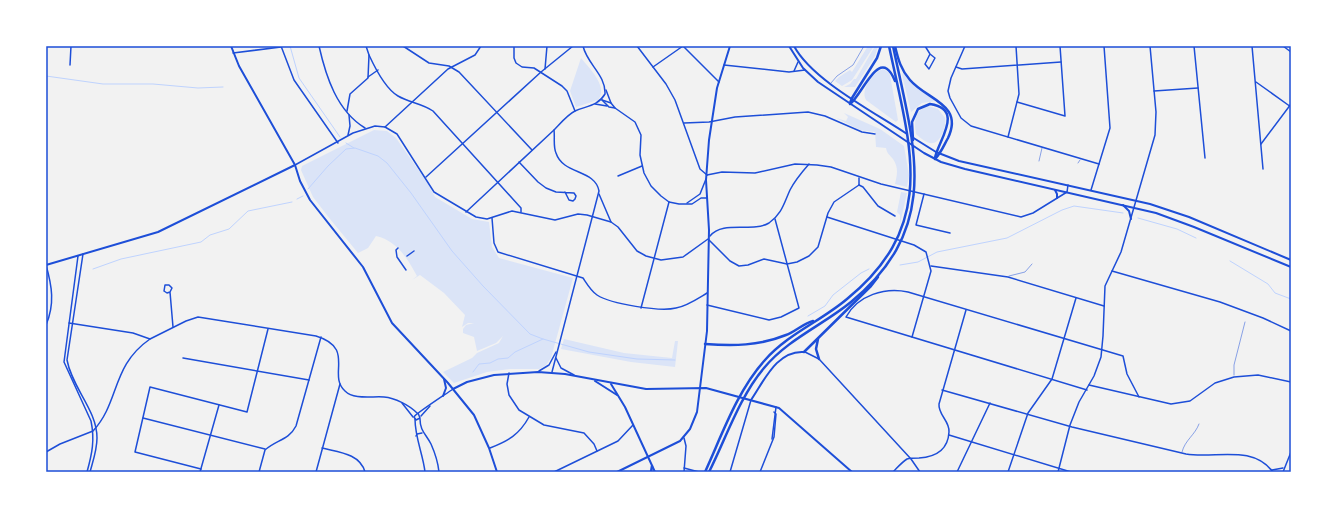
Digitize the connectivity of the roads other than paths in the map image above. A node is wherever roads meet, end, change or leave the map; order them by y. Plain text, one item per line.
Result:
1 (71, 46) edge
2 (231, 46) edge
3 (281, 46) edge
4 (319, 46) edge
5 (366, 46) edge
6 (403, 46) edge
7 (481, 46) edge
8 (514, 46) edge
9 (547, 46) edge
10 (573, 46) edge
11 (582, 46) edge
12 (637, 46) edge
13 (683, 46) edge
14 (730, 46) edge
15 (789, 46) edge
16 (794, 46) edge
17 (864, 46) edge
18 (881, 46) edge
19 (889, 46) edge
20 (894, 46) edge
21 (925, 46) edge
22 (965, 46) edge
23 (1016, 46) edge
24 (1060, 46) edge
25 (1104, 46) edge
26 (1150, 46) edge
27 (1194, 46) edge
28 (1252, 46) edge
29 (1283, 46) edge
30 (1291, 52) edge
31 (233, 53) junction
32 (930, 54) junction
33 (369, 55) junction
34 (798, 62) junction
35 (1061, 62) junction
36 (70, 65) dead end
37 (724, 65) junction
38 (1017, 65) junction
39 (451, 67) junction
40 (654, 67) junction
41 (956, 68) junction
42 (545, 69) junction
43 (378, 70) junction
44 (805, 70) junction
45 (794, 71) junction
46 (541, 72) junction
47 (368, 78) junction
48 (719, 82) junction
49 (1256, 82) junction
50 (830, 84) junction
51 (897, 87) junction
52 (1198, 88) junction
53 (605, 90) junction
54 (1154, 91) junction
55 (852, 98) junction
56 (602, 100) junction
57 (855, 100) junction
58 (412, 101) junction
59 (1017, 102) junction
60 (611, 103) junction
61 (595, 104) junction
62 (850, 104) junction
63 (1290, 106) edge
64 (609, 107) junction
65 (615, 108) junction
66 (574, 111) junction
67 (347, 112) junction
68 (497, 112) junction
69 (349, 115) junction
70 (711, 122) junction
71 (684, 123) junction
72 (385, 127) junction
73 (365, 128) junction
74 (554, 130) junction
75 (875, 134) dead end
76 (348, 136) junction
77 (1008, 137) junction
78 (912, 141) junction
79 (338, 143) junction
80 (463, 143) junction
81 (1261, 144) junction
82 (1042, 147) junction
83 (532, 150) junction
84 (936, 152) junction
85 (940, 154) junction
86 (1080, 158) junction
87 (1205, 158) dead end
88 (935, 159) junction
89 (1039, 161) dead end
90 (519, 162) junction
91 (1078, 163) dead end
92 (809, 164) junction
93 (1099, 164) junction
94 (295, 165) junction
95 (642, 166) junction
96 (1263, 169) dead end
97 (707, 175) junction
98 (618, 176) dead end
99 (426, 177) junction
100 (859, 178) junction
101 (498, 182) junction
102 (859, 185) junction
103 (1068, 185) junction
104 (1054, 189) junction
105 (1091, 190) junction
106 (565, 192) junction
107 (1067, 192) junction
108 (599, 194) junction
109 (924, 194) junction
110 (707, 198) junction
111 (1057, 198) junction
112 (1137, 201) junction
113 (669, 202) junction
114 (1120, 203) junction
115 (685, 204) junction
116 (1135, 207) junction
117 (466, 212) junction
118 (521, 212) junction
119 (895, 216) dead end
120 (593, 217) junction
121 (827, 217) junction
122 (492, 218) junction
123 (775, 218) junction
124 (1131, 219) junction
125 (611, 222) junction
126 (1204, 223) junction
127 (1201, 230) junction
128 (950, 233) dead end
129 (708, 239) junction
130 (1245, 240) junction
131 (1242, 247) junction
132 (398, 248) dead end
133 (414, 251) dead end
134 (83, 254) junction
135 (78, 256) junction
136 (407, 256) dead end
137 (1282, 256) junction
138 (654, 259) junction
139 (1291, 260) edge
140 (1280, 262) junction
141 (787, 264) junction
142 (1032, 264) dead end
143 (46, 265) edge
144 (931, 266) junction
145 (1291, 267) edge
146 (406, 270) dead end
147 (1112, 271) junction
148 (878, 275) junction
149 (577, 276) junction
150 (1008, 276) junction
151 (170, 292) junction
152 (707, 294) junction
153 (924, 297) junction
154 (1076, 298) junction
155 (707, 305) junction
156 (1104, 306) junction
157 (642, 308) junction
158 (966, 310) junction
159 (816, 321) junction
160 (1245, 322) dead end
161 (69, 323) junction
162 (72, 323) junction
163 (46, 325) edge
164 (173, 327) junction
165 (268, 328) junction
166 (1291, 331) edge
167 (321, 337) junction
168 (819, 337) junction
169 (912, 337) junction
170 (150, 339) junction
171 (1064, 340) junction
172 (705, 344) junction
173 (558, 349) junction
174 (954, 350) junction
175 (1102, 351) junction
176 (804, 352) junction
177 (556, 357) junction
178 (183, 358) dead end
179 (820, 359) junction
180 (257, 371) junction
181 (538, 372) junction
182 (509, 373) junction
183 (552, 373) junction
184 (576, 376) junction
185 (1234, 377) junction
186 (443, 378) junction
187 (1052, 379) junction
188 (309, 380) junction
189 (592, 380) junction
190 (1291, 382) edge
191 (340, 384) junction
192 (611, 384) junction
193 (1089, 385) junction
194 (701, 388) junction
195 (453, 389) junction
196 (942, 390) junction
197 (1087, 390) junction
198 (443, 396) junction
199 (619, 397) junction
200 (1139, 397) junction
201 (751, 400) junction
202 (402, 403) junction
203 (990, 403) junction
204 (219, 405) junction
205 (430, 406) junction
206 (776, 407) junction
207 (417, 413) junction
208 (1028, 413) junction
209 (414, 417) junction
210 (529, 417) junction
211 (143, 418) junction
212 (420, 418) junction
213 (415, 420) junction
214 (1199, 424) dead end
215 (633, 425) junction
216 (1070, 425) junction
217 (96, 427) junction
218 (93, 431) junction
219 (424, 434) junction
220 (210, 435) junction
221 (949, 435) junction
222 (416, 437) junction
223 (684, 438) junction
224 (971, 442) junction
225 (321, 448) junction
226 (489, 448) junction
227 (265, 450) junction
228 (46, 452) edge
229 (597, 452) junction
230 (1291, 452) edge
231 (1181, 453) junction
232 (1013, 456) junction
233 (648, 458) junction
234 (911, 459) junction
235 (652, 466) junction
236 (684, 468) junction
237 (1284, 468) junction
238 (1059, 469) junction
239 (201, 471) edge
240 (1272, 471) edge
241 (87, 472) edge
242 (90, 472) edge
243 (259, 472) edge
244 (316, 472) edge
245 (364, 472) edge
246 (425, 472) edge
247 (439, 472) edge
248 (497, 472) edge
249 (554, 472) edge
250 (617, 472) edge
251 (651, 472) edge
252 (655, 472) edge
253 (684, 472) edge
254 (698, 472) edge
255 (705, 472) edge
256 (710, 472) edge
257 (730, 472) edge
258 (760, 472) edge
259 (852, 472) edge
260 (893, 472) edge
261 (920, 472) edge
262 (958, 472) edge
263 (1008, 472) edge
264 (1058, 472) edge
265 (1071, 472) edge
266 (1283, 472) edge

1 - 36 street
2 - 31 main road
3 - 31 street
3 - 79 street
4 - 67 street
5 - 33 street
6 - 39 street
7 - 39 street
8 - 46 street
9 - 42 street
10 - 42 street
11 - 53 street
12 - 40 street
13 - 40 street
13 - 48 street
14 - 37 main road
15 - 34 main road
16 - 50 main road
17 - 50 lane
18 - 55 highway
19 - 51 highway
20 - 78 highway
20 - 85 highway
21 - 32 street
22 - 41 street
23 - 38 street
24 - 35 street
25 - 93 street
26 - 54 street
27 - 52 street
28 - 49 street
29 - 30 street
31 - 94 main road
32 - 32 street
33 - 43 street
33 - 47 street
34 - 44 main road
34 - 45 street
35 - 38 street
35 - 59 street
37 - 45 street
37 - 48 main road
38 - 41 street
38 - 59 street
39 - 58 street
39 - 68 street
40 - 71 street
41 - 77 street
42 - 46 street
43 - 47 street
43 - 58 street
44 - 45 street
44 - 62 main road
46 - 66 street
46 - 68 street
47 - 67 street
48 - 70 main road
49 - 63 street
49 - 81 street
50 - 55 main road
51 - 57 highway
51 - 159 highway
52 - 54 street
52 - 87 street
53 - 56 street
53 - 60 street
54 - 112 street
55 - 57 main road
55 - 62 highway
56 - 60 street
56 - 61 street
56 - 64 street
57 - 62 highway
57 - 84 main road
58 - 72 street
58 - 80 street
59 - 77 street
60 - 65 street
61 - 64 street
61 - 66 street
62 - 88 main road
63 - 81 street
64 - 65 street
65 - 95 street
66 - 74 street
67 - 69 street
68 - 80 street
68 - 83 street
69 - 73 street
69 - 76 street
70 - 71 street
70 - 75 street
70 - 97 main road
71 - 97 street
72 - 73 street
72 - 99 street
73 - 76 street
74 - 83 street
74 - 108 street
76 - 79 street
77 - 82 street
78 - 84 highway
78 - 148 highway
79 - 94 street
80 - 99 street
80 - 101 street
81 - 96 street
82 - 86 street
82 - 89 lane
83 - 90 street
84 - 85 main road
84 - 88 highway
85 - 88 highway
85 - 103 main road
86 - 91 lane
86 - 93 street
88 - 104 main road
90 - 101 street
90 - 106 street
92 - 97 street
92 - 100 street
92 - 123 street
93 - 105 street
94 - 134 main road
94 - 186 main road
95 - 98 street
95 - 113 street
97 - 110 main road
97 - 115 street
99 - 117 street
100 - 102 street
100 - 109 street
101 - 117 street
101 - 118 street
102 - 119 street
102 - 121 street
103 - 105 main road
103 - 107 street
104 - 107 main road
104 - 111 main road
105 - 112 main road
106 - 106 street
107 - 111 street
107 - 114 main road
108 - 120 street
108 - 125 street
109 - 111 street
109 - 128 street
110 - 115 street
110 - 129 main road
112 - 116 street
112 - 126 main road
113 - 115 street
113 - 138 street
114 - 116 main road
114 - 124 main road
116 - 124 street
116 - 127 main road
117 - 122 street
118 - 120 street
118 - 122 street
120 - 125 street
120 - 149 street
121 - 141 street
121 - 144 street
122 - 149 street
123 - 129 street
123 - 141 street
124 - 147 street
125 - 138 street
126 - 127 main road
126 - 130 main road
127 - 131 main road
129 - 138 street
129 - 141 street
129 - 152 main road
130 - 131 main road
130 - 137 main road
131 - 140 main road
132 - 146 street
133 - 136 street
134 - 135 main road
134 - 162 street
135 - 143 main road
135 - 161 street
137 - 139 main road
137 - 140 main road
138 - 157 street
140 - 145 main road
141 - 155 street
142 - 150 lane
143 - 163 street
144 - 150 street
144 - 153 street
147 - 156 street
147 - 166 street
148 - 168 highway
148 - 256 highway
149 - 157 street
149 - 173 street
150 - 154 street
151 - 151 street
151 - 164 street
152 - 155 main road
152 - 157 street
153 - 158 street
153 - 169 street
153 - 169 street
154 - 156 street
154 - 171 street
155 - 172 main road
156 - 175 street
158 - 171 street
158 - 174 street
159 - 172 highway
159 - 255 highway
160 - 185 lane
161 - 162 street
161 - 218 street
162 - 170 street
162 - 217 street
164 - 165 street
164 - 170 street
165 - 167 street
165 - 180 street
167 - 188 street
167 - 191 street
168 - 176 highway
168 - 179 highway
169 - 174 street
170 - 217 street
171 - 175 street
171 - 187 street
172 - 194 main road
173 - 177 street
173 - 181 street
174 - 187 street
174 - 196 street
175 - 193 street
175 - 200 street
176 - 179 street
176 - 201 main road
177 - 183 street
177 - 184 street
178 - 180 street
179 - 234 street
180 - 188 street
180 - 204 street
181 - 182 main road
181 - 183 main road
182 - 195 main road
182 - 210 street
183 - 184 main road
184 - 189 main road
185 - 190 street
185 - 200 street
186 - 195 main road
186 - 198 main road
187 - 197 street
187 - 208 street
188 - 227 street
189 - 192 main road
189 - 199 main road
191 - 202 street
191 - 225 street
192 - 194 main road
192 - 199 main road
193 - 197 street
193 - 200 street
194 - 201 main road
194 - 223 main road
195 - 198 street
195 - 226 main road
196 - 203 street
196 - 221 street
197 - 216 street
198 - 205 street
199 - 215 main road
201 - 206 main road
201 - 257 street
202 - 207 street
202 - 209 street
203 - 208 street
203 - 224 street
204 - 211 street
204 - 220 street
205 - 207 street
205 - 212 street
206 - 258 street
206 - 259 main road
207 - 209 street
207 - 212 street
208 - 216 street
208 - 232 street
209 - 213 street
210 - 226 street
210 - 229 street
211 - 220 street
211 - 239 street
212 - 213 street
212 - 219 street
213 - 222 street
214 - 231 lane
215 - 229 street
215 - 233 main road
216 - 231 street
216 - 238 street
217 - 218 street
217 - 242 street
218 - 228 street
218 - 241 street
219 - 222 street
219 - 247 street
220 - 227 street
220 - 239 street
221 - 224 street
221 - 234 street
222 - 246 street
223 - 233 main road
223 - 236 street
224 - 232 street
224 - 262 street
225 - 244 street
225 - 245 street
226 - 248 main road
227 - 243 street
229 - 249 street
230 - 237 street
231 - 240 street
232 - 238 street
232 - 263 street
233 - 235 main road
233 - 250 main road
234 - 260 street
234 - 261 street
235 - 251 highway
235 - 252 main road
236 - 253 street
236 - 254 street
237 - 240 street
237 - 266 street
238 - 264 street
238 - 265 street

